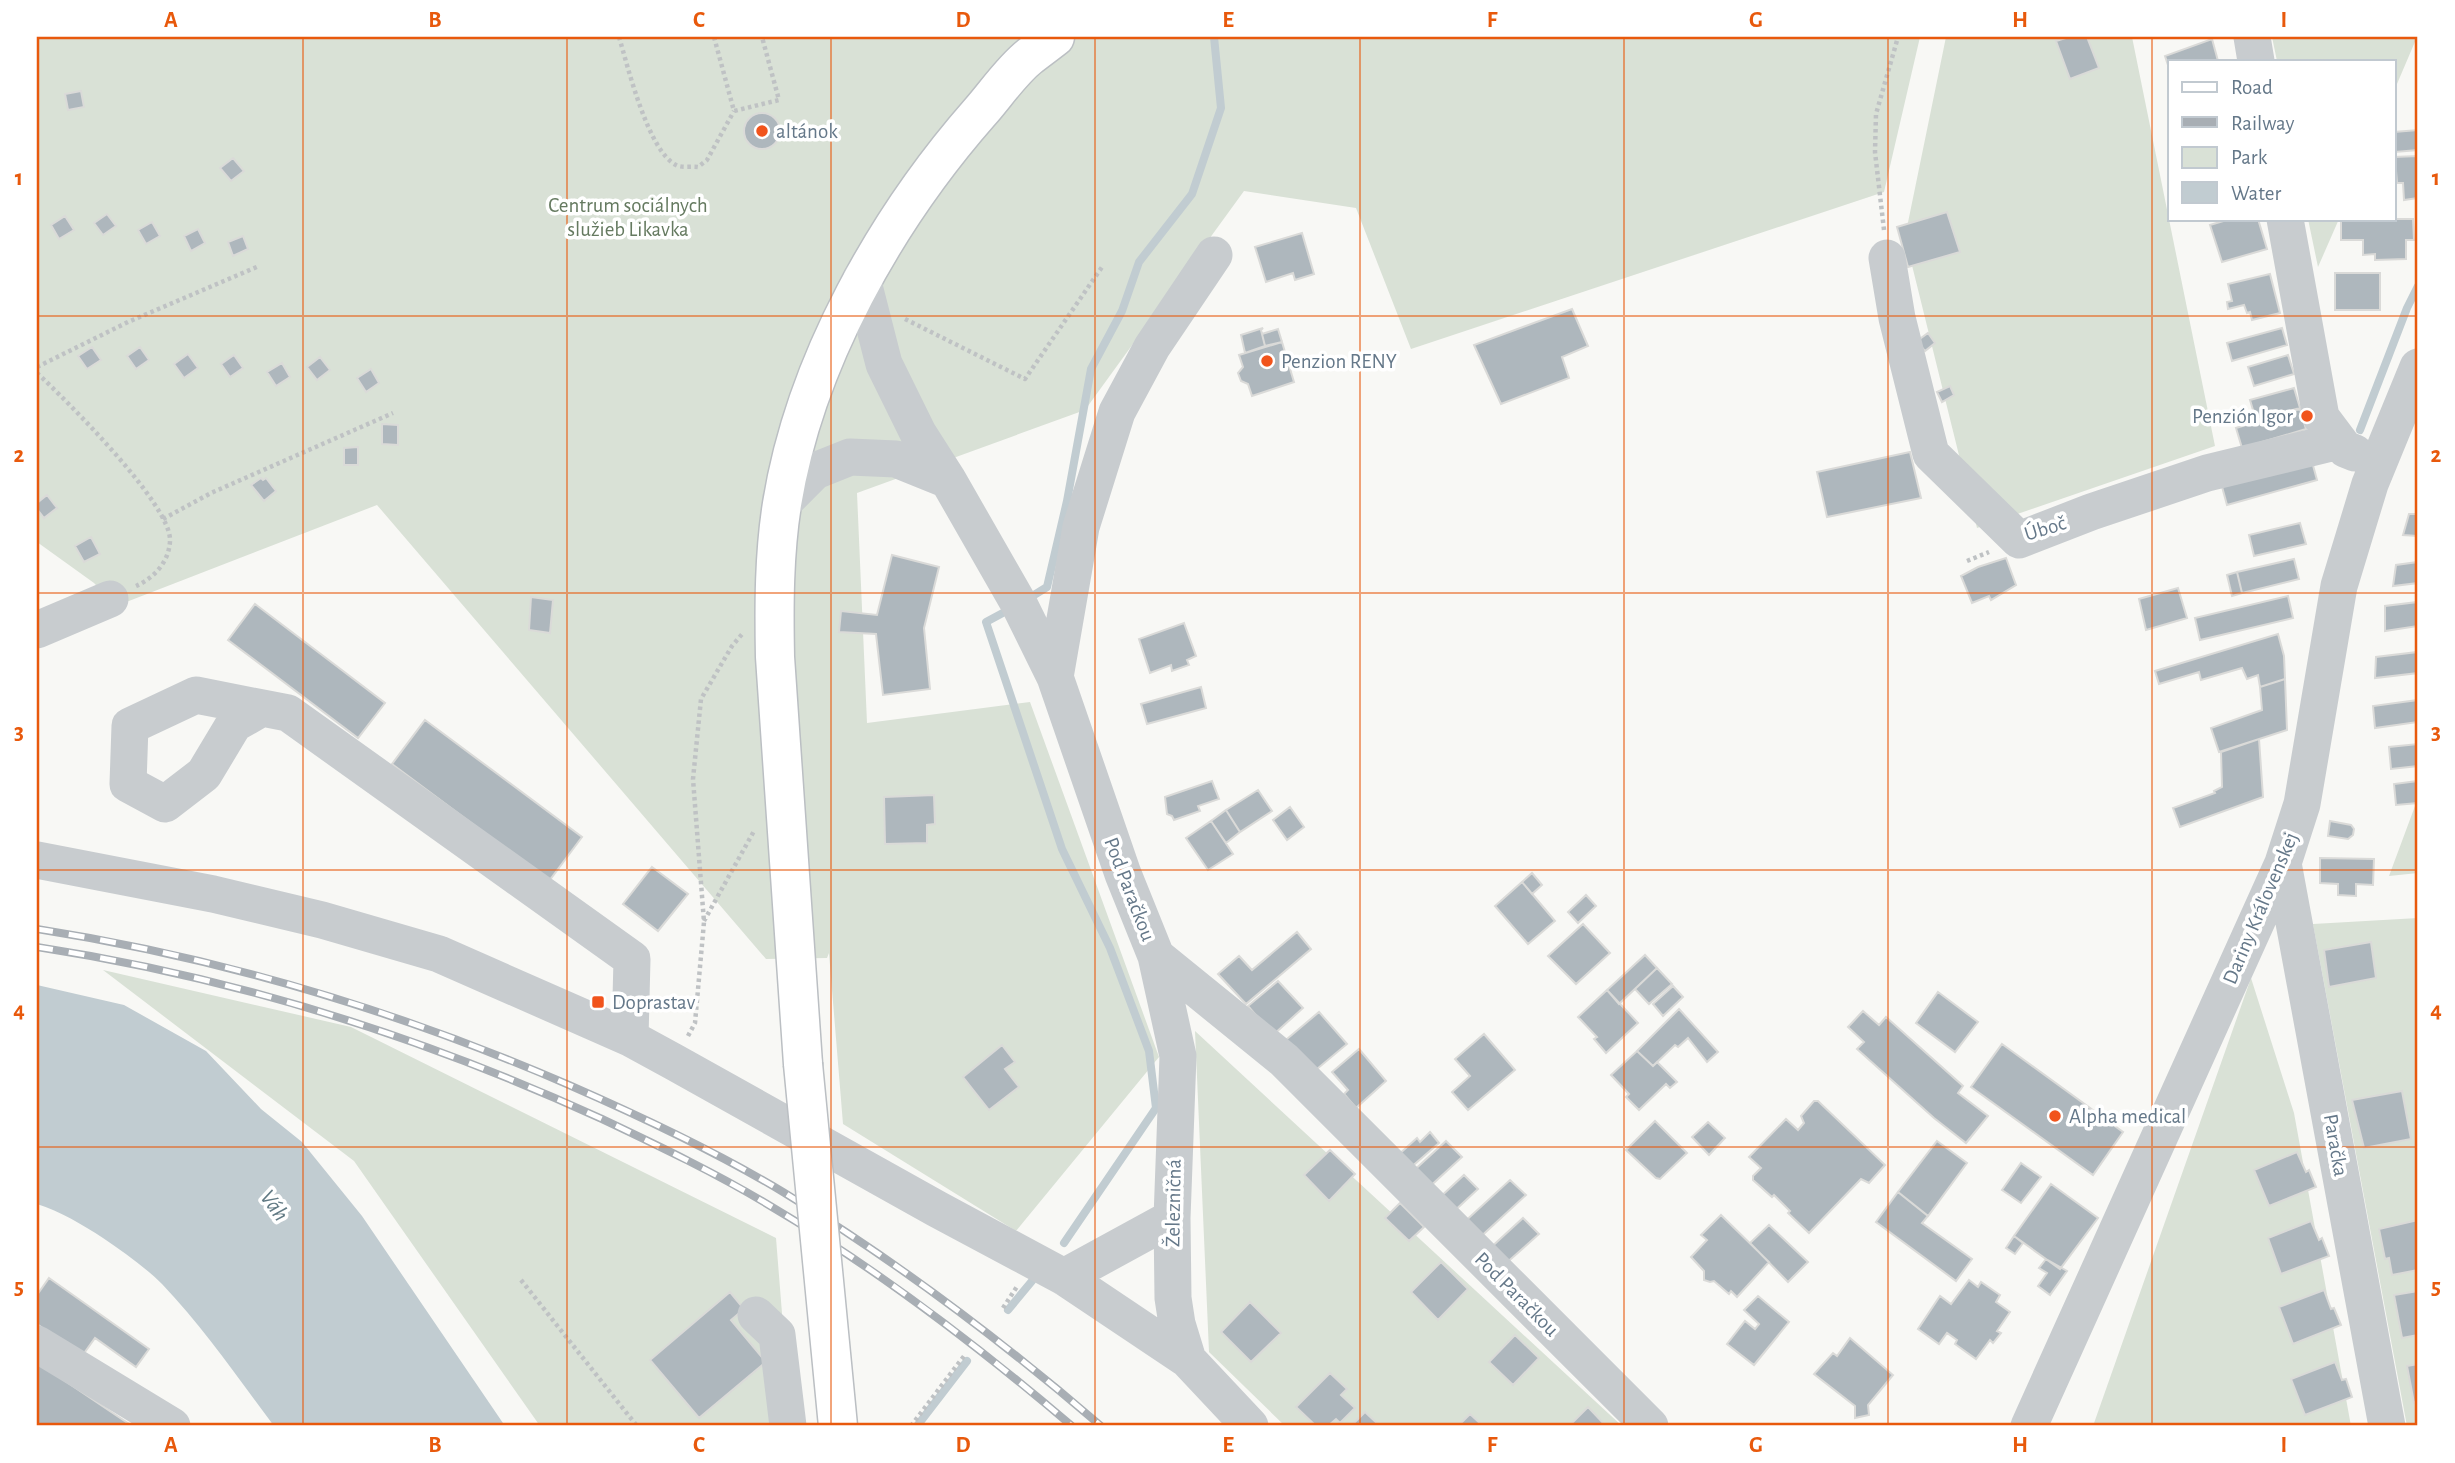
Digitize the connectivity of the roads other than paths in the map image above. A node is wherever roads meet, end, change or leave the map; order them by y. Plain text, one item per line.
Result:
1 (1055, 37) edge
2 (2252, 37) edge
3 (2256, 60) edge
4 (2285, 220) edge
5 (1214, 255) dead end
6 (1887, 258) road end
7 (862, 278) junction
8 (2418, 367) edge
9 (2339, 441) junction
10 (2379, 462) junction
11 (948, 480) junction
12 (782, 504) junction
13 (110, 599) road end
14 (37, 630) edge
15 (1055, 677) junction
16 (262, 708) dead end
17 (37, 860) edge
18 (2283, 863) junction
19 (1156, 956) junction
20 (630, 1038) junction
21 (1172, 1218) junction
22 (1064, 1277) junction
23 (756, 1315) dead end
24 (37, 1344) edge
25 (1188, 1360) junction
26 (168, 1425) edge
27 (788, 1426) edge
28 (838, 1426) edge
29 (1250, 1426) edge
30 (1650, 1426) edge
31 (2029, 1426) edge
32 (2387, 1426) edge

1 - 7 main road
2 - 3 street
4 - 9 street
5 - 15 street
6 - 9 street, Úboč
7 - 11 street, Pod Paračkou
7 - 12 main road
8 - 10 street, Dariny Kráľovenskej
9 - 10 street
10 - 18 street, Dariny Kráľovenskej
11 - 12 street
11 - 15 street, Pod Paračkou
12 - 28 main road, bridge
13 - 14 street
15 - 19 street, Pod Paračkou
16 - 20 street
17 - 20 street
18 - 31 street, Dariny Kráľovenskej
18 - 32 street, Paračka
19 - 21 street, Železničná
19 - 30 street, Pod Paračkou
20 - 22 street
21 - 22 street
21 - 25 street, Železničná
22 - 25 street
23 - 27 street
24 - 26 street
25 - 29 street, Železničná

